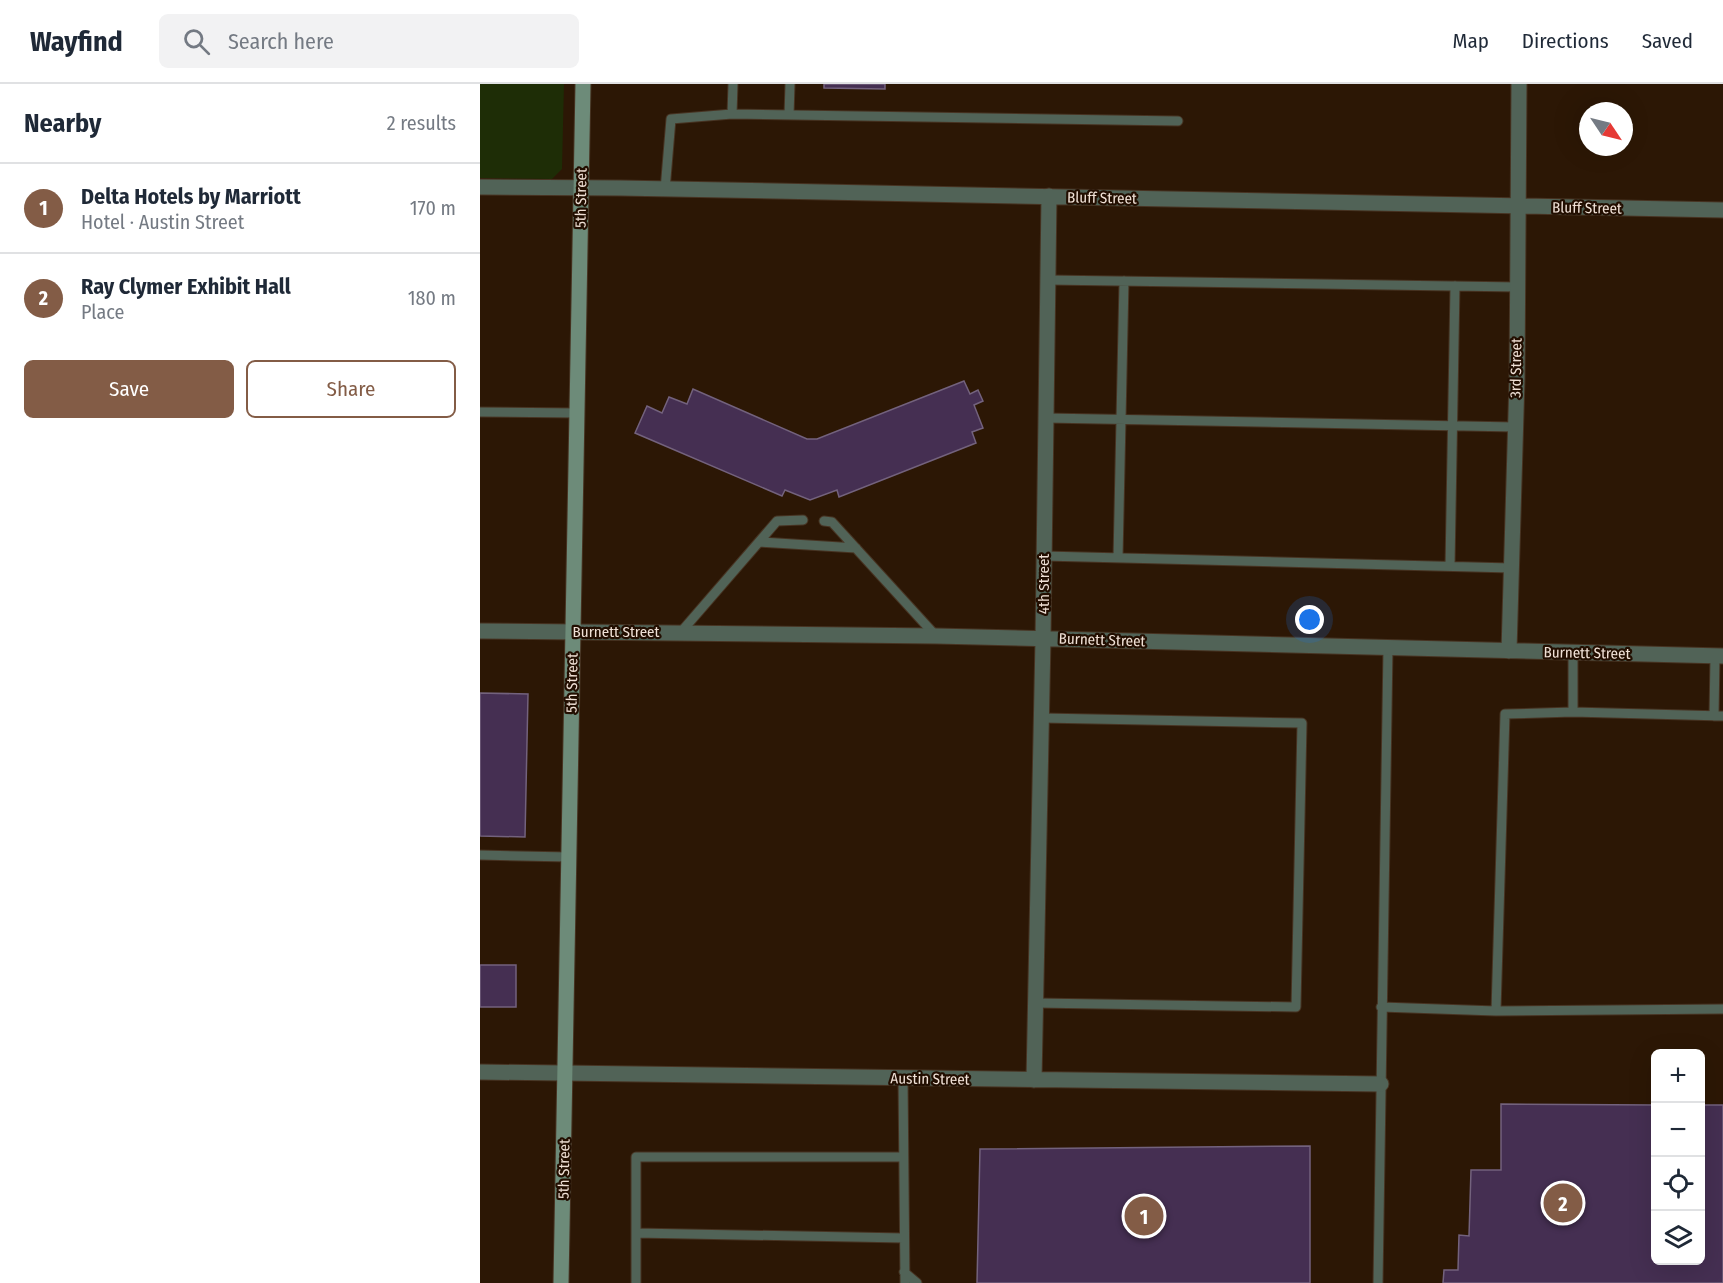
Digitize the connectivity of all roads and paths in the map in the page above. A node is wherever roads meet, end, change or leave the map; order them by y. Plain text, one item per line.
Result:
1 (583, 84) edge
2 (733, 84) edge
3 (790, 84) edge
4 (1519, 84) edge
5 (732, 114) junction
6 (789, 115) junction
7 (1178, 121) dead end
8 (480, 188) edge
9 (581, 188) junction
10 (664, 190) junction
11 (1049, 196) junction
12 (1518, 207) junction
13 (1723, 210) edge
14 (1048, 280) junction
15 (1124, 281) junction
16 (1455, 286) junction
17 (1518, 287) junction
18 (480, 412) edge
19 (577, 413) junction
20 (1046, 418) junction
21 (1121, 419) junction
22 (1453, 425) junction
23 (1515, 427) junction
24 (803, 520) dead end
25 (824, 521) dead end
26 (760, 542) junction
27 (856, 548) junction
28 (1044, 556) junction
29 (1118, 558) junction
30 (1450, 566) junction
31 (1511, 568) junction
32 (480, 631) edge
33 (572, 631) junction
34 (681, 632) junction
35 (936, 636) junction
36 (1043, 639) junction
37 (1388, 648) junction
38 (1509, 651) junction
39 (1573, 652) junction
40 (1719, 656) edge
41 (1573, 712) junction
42 (1718, 716) edge
43 (1041, 718) junction
44 (480, 855) edge
45 (569, 857) junction
46 (1036, 1003) junction
47 (1381, 1007) junction
48 (1723, 1009) edge
49 (1496, 1011) junction
50 (480, 1072) edge
51 (566, 1075) junction
52 (903, 1079) junction
53 (1034, 1080) junction
54 (1381, 1084) junction
55 (903, 1157) junction
56 (636, 1233) junction
57 (904, 1238) junction
58 (904, 1272) junction
59 (561, 1283) edge
60 (636, 1283) edge
61 (904, 1283) edge
62 (917, 1283) edge
63 (1378, 1283) edge

1 - 9 main road, 5th Street
2 - 5 lane
3 - 6 lane
4 - 12 street, 3rd Street
5 - 6 lane
5 - 10 lane
6 - 7 lane
8 - 9 street, Bluff Street
9 - 10 street, Bluff Street
9 - 19 main road, 5th Street
10 - 11 street, Bluff Street
11 - 12 street, Bluff Street
11 - 14 street, 4th Street
12 - 13 street, Bluff Street
12 - 17 street, 3rd Street
14 - 15 lane
14 - 20 street, 4th Street
15 - 16 lane
15 - 21 lane
16 - 17 lane
16 - 22 lane
17 - 23 street, 3rd Street
18 - 19 lane
19 - 33 main road, 5th Street
20 - 21 lane
20 - 28 street, 4th Street
21 - 22 lane
21 - 29 lane
22 - 23 lane
22 - 30 lane
23 - 31 street, 3rd Street
24 - 26 lane
25 - 27 lane
26 - 27 lane
26 - 34 lane
27 - 35 lane
28 - 29 lane
28 - 36 street, 4th Street
29 - 30 lane
30 - 31 lane
31 - 38 street, 3rd Street
32 - 33 street, Burnett Street
33 - 34 street, Burnett Street
33 - 45 main road, 5th Street
34 - 35 street, Burnett Street
35 - 36 street, Burnett Street
36 - 37 street, Burnett Street
36 - 43 street, 4th Street
37 - 38 street, Burnett Street
37 - 47 lane
38 - 39 street, Burnett Street
39 - 40 street, Burnett Street
39 - 41 lane
40 - 42 lane
41 - 42 lane
41 - 49 lane
43 - 46 street, 4th Street
43 - 46 lane
44 - 45 lane
45 - 51 main road, 5th Street
46 - 53 street, 4th Street
47 - 49 lane
47 - 54 lane
48 - 49 lane
50 - 51 street, Austin Street
51 - 52 street, Austin Street
51 - 59 main road, 5th Street
52 - 53 street, Austin Street
52 - 55 lane
53 - 54 street, Austin Street
54 - 63 lane
55 - 56 lane
55 - 57 lane
56 - 57 lane
56 - 60 lane
57 - 58 lane
58 - 61 lane
58 - 62 lane

